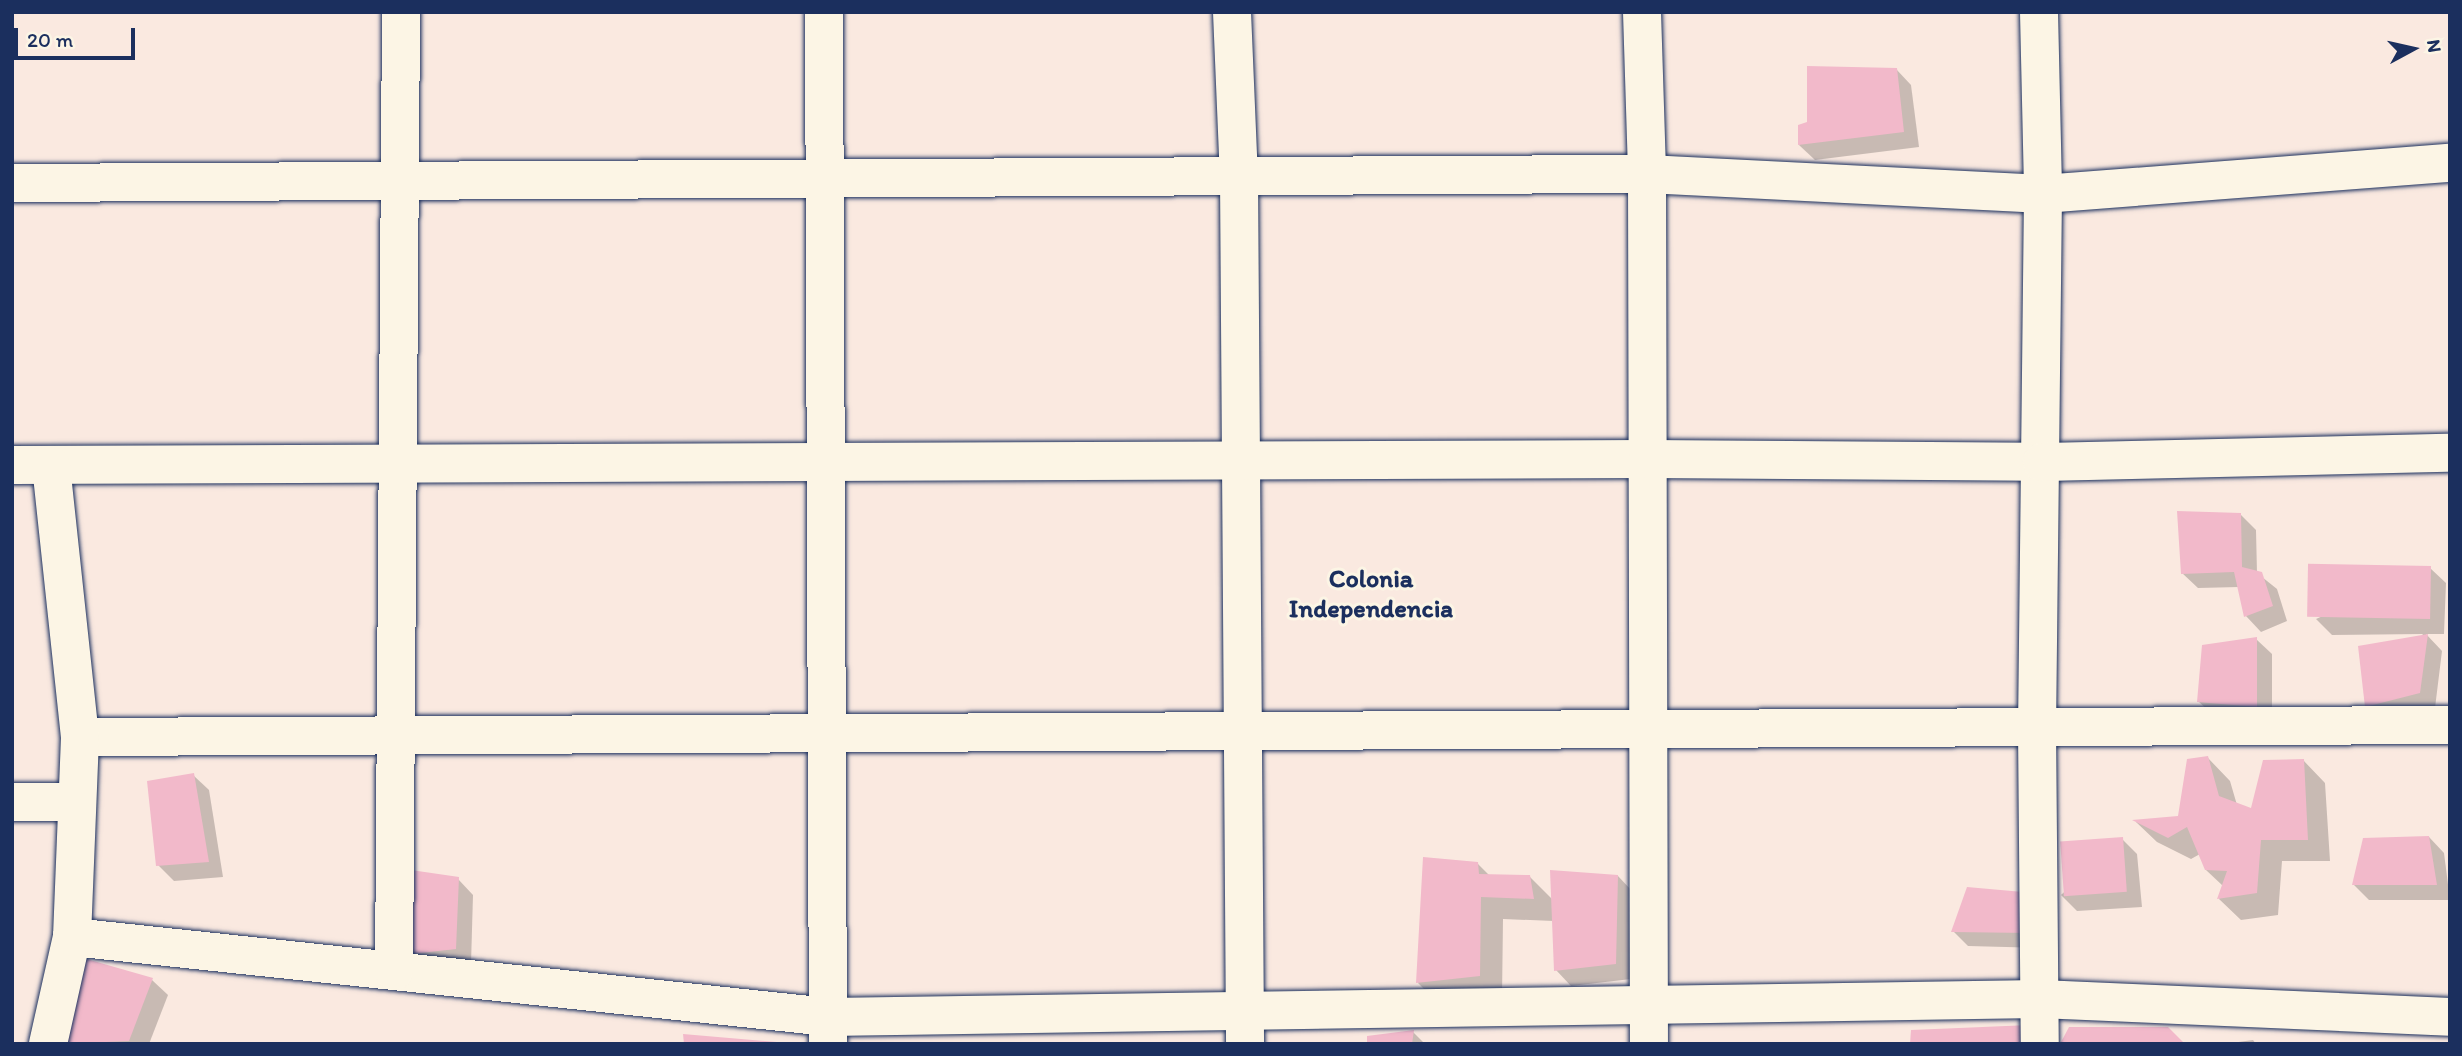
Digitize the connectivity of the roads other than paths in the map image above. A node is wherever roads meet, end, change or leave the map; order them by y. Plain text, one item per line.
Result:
1 (401, 12) edge
2 (824, 12) edge
3 (1232, 12) edge
4 (1642, 12) edge
5 (2039, 12) edge
6 (2450, 163) edge
7 (1647, 174) junction
8 (825, 176) junction
9 (1238, 177) junction
10 (400, 181) junction
11 (12, 183) edge
12 (2043, 194) junction
13 (2450, 453) edge
14 (1648, 459) junction
15 (1240, 462) junction
16 (2042, 462) junction
17 (12, 465) edge
18 (826, 465) junction
19 (51, 466) junction
20 (397, 466) junction
21 (2450, 725) edge
22 (2037, 727) junction
23 (1648, 729) junction
24 (1243, 731) junction
25 (827, 733) junction
26 (396, 735) junction
27 (80, 737) junction
28 (12, 802) edge
29 (77, 802) junction
30 (72, 937) junction
31 (394, 971) junction
32 (2040, 999) junction
33 (1649, 1002) junction
34 (2450, 1017) edge
35 (1245, 1027) edge
36 (828, 1030) edge
37 (48, 1044) edge
38 (1649, 1044) edge
39 (2040, 1044) edge

1 - 10 street
2 - 8 street
3 - 9 street
4 - 7 street
5 - 12 street
6 - 12 street
7 - 9 street
7 - 12 street
7 - 14 street
8 - 9 street
8 - 10 street
8 - 18 street
9 - 15 street
10 - 11 street
10 - 20 street
12 - 16 street
13 - 16 street
14 - 15 street
14 - 16 street
14 - 23 street
15 - 18 street
15 - 24 street
16 - 22 street
17 - 19 street
18 - 20 street
18 - 25 street
19 - 20 street
19 - 27 street
20 - 26 street
21 - 22 street
22 - 23 street
22 - 32 street
23 - 24 street
23 - 33 street
24 - 25 street
24 - 35 street
25 - 26 street
25 - 36 street
26 - 27 street
26 - 31 street
27 - 29 street
28 - 29 street
29 - 30 street
30 - 31 street
30 - 37 street
31 - 36 street
32 - 33 street
32 - 34 street
32 - 39 street
33 - 35 street
33 - 38 street
35 - 36 street

